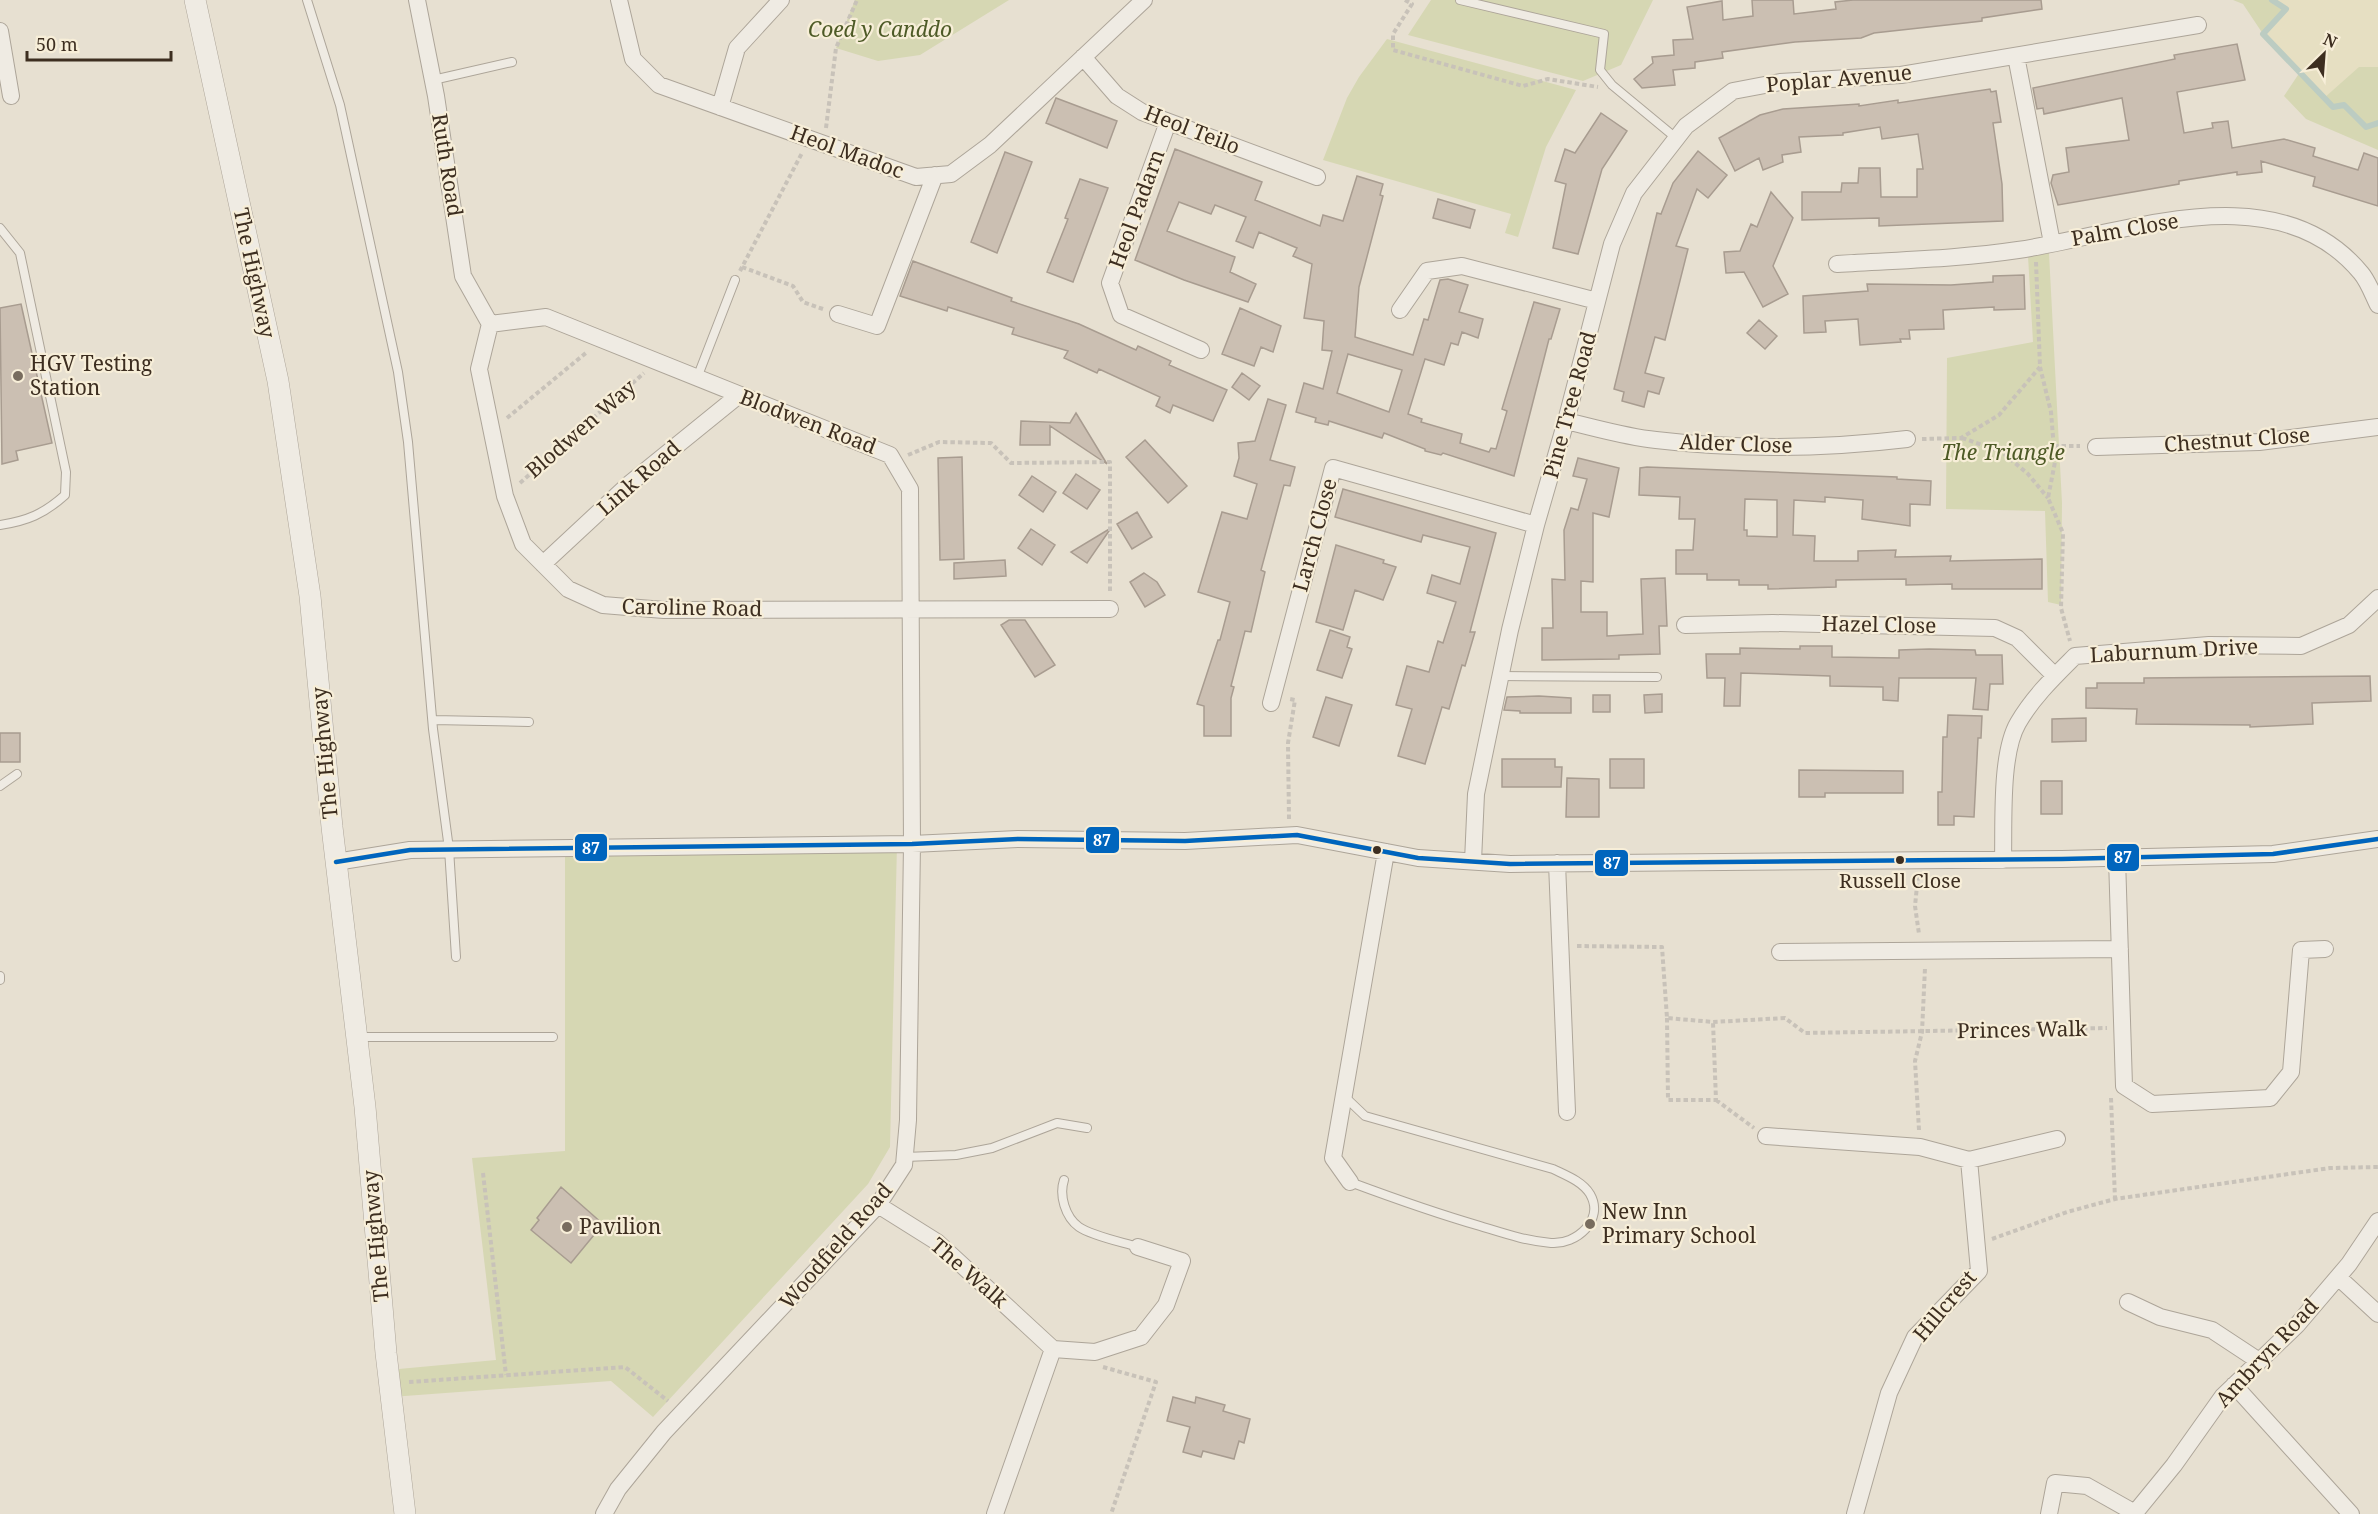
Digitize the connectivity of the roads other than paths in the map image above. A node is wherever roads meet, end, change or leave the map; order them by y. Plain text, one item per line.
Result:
1 (195, 0) edge
2 (307, 0) edge
3 (417, 0) edge
4 (619, 0) edge
5 (781, 0) edge
6 (1144, 0) edge
7 (1460, 0) edge
8 (2198, 25) dead end
9 (0, 31) edge
10 (2016, 56) junction
11 (1083, 57) junction
12 (512, 62) dead end
13 (433, 80) junction
14 (11, 96) dead end
15 (720, 107) junction
16 (1168, 122) junction
17 (1676, 138) junction
18 (935, 175) junction
19 (1317, 177) dead end
20 (0, 228) edge
21 (2044, 245) junction
22 (1837, 264) dead end
23 (735, 280) road end
24 (1597, 301) junction
25 (2378, 305) edge
26 (1400, 310) dead end
27 (838, 314) road end
28 (490, 324) junction
29 (1201, 350) dead end
30 (697, 379) junction
31 (739, 395) junction
32 (1566, 421) junction
33 (2378, 427) edge
34 (1907, 439) road end
35 (2096, 447) road end
36 (0, 525) edge
37 (1536, 525) junction
38 (543, 564) junction
39 (2378, 597) edge
40 (1110, 609) road end
41 (909, 610) junction
42 (1685, 625) dead end
43 (1500, 676) junction
44 (2055, 676) junction
45 (1657, 677) dead end
46 (1272, 698) road end
47 (433, 720) junction
48 (529, 722) dead end
49 (17, 774) dead end
50 (0, 786) edge
51 (2378, 839) edge
52 (912, 844) junction
53 (449, 849) junction
54 (1386, 852) junction
55 (2117, 858) junction
56 (2003, 860) junction
57 (1473, 861) junction
58 (336, 862) junction
59 (1557, 863) junction
60 (2120, 949) junction
61 (2325, 949) dead end
62 (1780, 952) dead end
63 (456, 957) dead end
64 (0, 976) edge
65 (0, 980) edge
66 (357, 1037) junction
67 (554, 1037) dead end
68 (1344, 1095) junction
69 (1567, 1112) dead end
70 (1087, 1128) dead end
71 (1766, 1136) road end
72 (2057, 1140) dead end
73 (905, 1157) junction
74 (1969, 1160) junction
75 (1064, 1180) dead end
76 (1350, 1182) joint
77 (878, 1205) junction
78 (2378, 1221) edge
79 (1138, 1247) joint
80 (2337, 1277) junction
81 (2127, 1302) dead end
82 (2378, 1314) edge
83 (1053, 1349) junction
84 (2259, 1361) junction
85 (2234, 1385) junction
86 (405, 1514) edge
87 (604, 1514) edge
88 (995, 1514) edge
89 (1856, 1514) edge
90 (2049, 1514) edge
91 (2134, 1514) edge
92 (2351, 1514) edge

1 - 58 street, The Highway
2 - 47 lane
3 - 13 street, Ruth Road
4 - 15 street, Heol Madoc
5 - 15 street
6 - 11 street, Heol Madoc
7 - 17 lane
8 - 10 street, Poplar Avenue
9 - 14 street
10 - 17 street, Poplar Avenue
10 - 21 street
11 - 16 street, Heol Teilo
11 - 18 street, Heol Madoc
12 - 13 lane
13 - 28 street, Ruth Road
15 - 18 street, Heol Madoc
16 - 19 street, Heol Teilo
16 - 29 street, Heol Padarn
17 - 24 street, Poplar Avenue
18 - 27 street
20 - 36 lane
21 - 22 street, Palm Close
21 - 25 street, Palm Close
23 - 30 lane
24 - 26 street
24 - 32 street, Pine Tree Road
28 - 30 street, Blodwen Road
28 - 38 street, Caroline Road
30 - 31 street, Blodwen Road
31 - 38 street, Link Road
31 - 41 street, Blodwen Road
32 - 34 street, Alder Close
32 - 37 street, Pine Tree Road
33 - 35 street, Chestnut Close
37 - 43 street, Pine Tree Road
37 - 46 street, Larch Close
38 - 41 street, Caroline Road
39 - 44 street, Laburnum Drive
40 - 41 street, Caroline Road
41 - 52 street, Blodwen Road
42 - 44 street, Hazel Close
43 - 45 lane
43 - 57 street, Pine Tree Road
44 - 56 street, Laburnum Drive
47 - 48 lane
47 - 53 lane
49 - 50 lane
51 - 55 street
52 - 53 street
52 - 54 street
52 - 73 street, Woodfield Road
53 - 58 street
53 - 63 lane
54 - 57 street
54 - 68 street
55 - 56 street
55 - 60 street
56 - 59 street
57 - 59 street
58 - 66 street, The Highway
59 - 69 street
60 - 61 street
60 - 62 street
64 - 65 lane
66 - 67 lane
66 - 86 street, The Highway
68 - 76 street
68 - 76 lane
70 - 73 lane
71 - 74 street
72 - 74 street
73 - 77 street, Woodfield Road
74 - 89 street, Hillcrest
75 - 79 lane
77 - 83 street, The Walk
77 - 87 street, Woodfield Road
78 - 80 street, Ambryn Road
79 - 83 street
80 - 82 street
80 - 84 street, Ambryn Road
81 - 84 street
83 - 88 street
84 - 85 street, Ambryn Road
85 - 91 street, Ambryn Road
85 - 92 street
90 - 91 street, Ambryn Road

